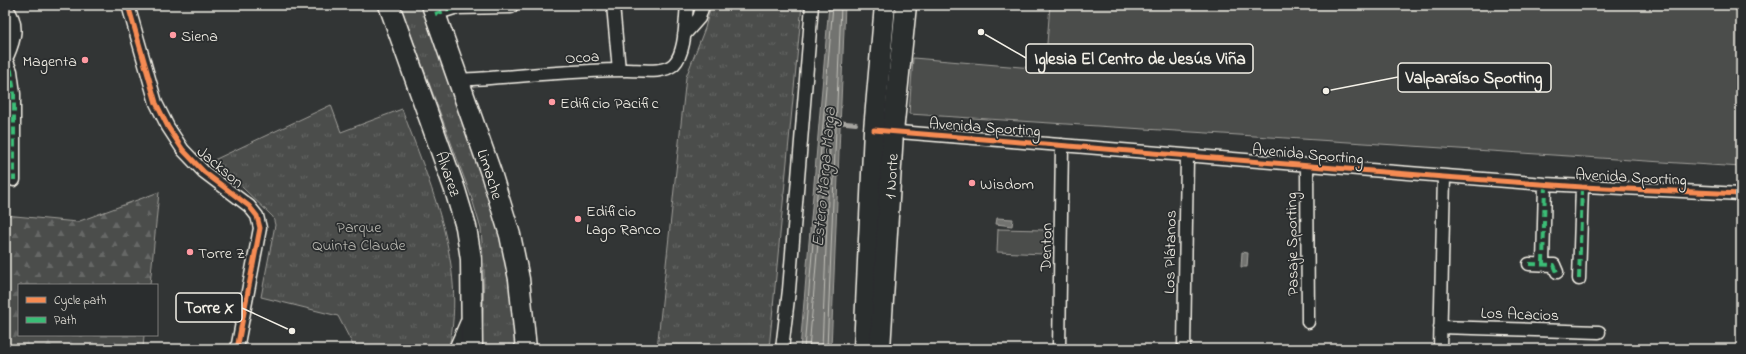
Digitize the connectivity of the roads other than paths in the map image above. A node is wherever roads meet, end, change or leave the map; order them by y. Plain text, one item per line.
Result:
1 (128, 5) edge
2 (389, 5) edge
3 (613, 5) edge
4 (687, 5) edge
5 (702, 5) edge
6 (812, 5) edge
7 (885, 5) edge
8 (906, 5) edge
9 (512, 7) dead end
10 (433, 9) edge
11 (5, 12) edge
12 (684, 35) junction
13 (5, 56) edge
14 (619, 70) junction
15 (459, 80) junction
16 (883, 131) junction
17 (1062, 145) junction
18 (1187, 156) junction
19 (1307, 166) junction
20 (1444, 177) junction
21 (14, 180) dead end
22 (1545, 184) junction
23 (1582, 187) junction
24 (1741, 194) edge
25 (1529, 264) dead end
26 (1543, 264) junction
27 (1557, 272) dead end
28 (1579, 279) dead end
29 (472, 309) junction
30 (1308, 322) dead end
31 (1440, 327) junction
32 (1599, 332) dead end
33 (237, 349) edge
34 (455, 349) edge
35 (472, 349) edge
36 (526, 349) edge
37 (782, 349) edge
38 (864, 349) edge
39 (880, 349) edge
40 (1059, 349) edge
41 (1184, 349) edge
42 (1440, 349) edge

1 - 33 street, Jackson
2 - 29 main road, Álvarez
3 - 14 street
4 - 12 street, Ocoa
5 - 12 street
6 - 37 street
7 - 16 main road, 1 Norte
8 - 16 main road, 1 Norte
9 - 10 street
10 - 15 main road, Limache
11 - 13 street
12 - 14 street, Ocoa
13 - 21 street
14 - 15 street, Ocoa
15 - 36 main road, Limache
16 - 17 street, Avenida Sporting
16 - 38 main road, 1 Norte
16 - 39 main road, 1 Norte
17 - 18 street, Avenida Sporting
17 - 40 street, Denton
18 - 19 street, Avenida Sporting
18 - 41 street, Los Plátanos
19 - 20 street, Avenida Sporting
19 - 30 street, Pasaje Sporting
20 - 22 street, Avenida Sporting
20 - 31 street
22 - 23 street, Avenida Sporting
22 - 26 street
23 - 24 street, Avenida Sporting
23 - 28 street
25 - 26 street
26 - 27 street
29 - 34 street
29 - 35 main road, Álvarez
31 - 32 street, Los Acacios
31 - 42 street

